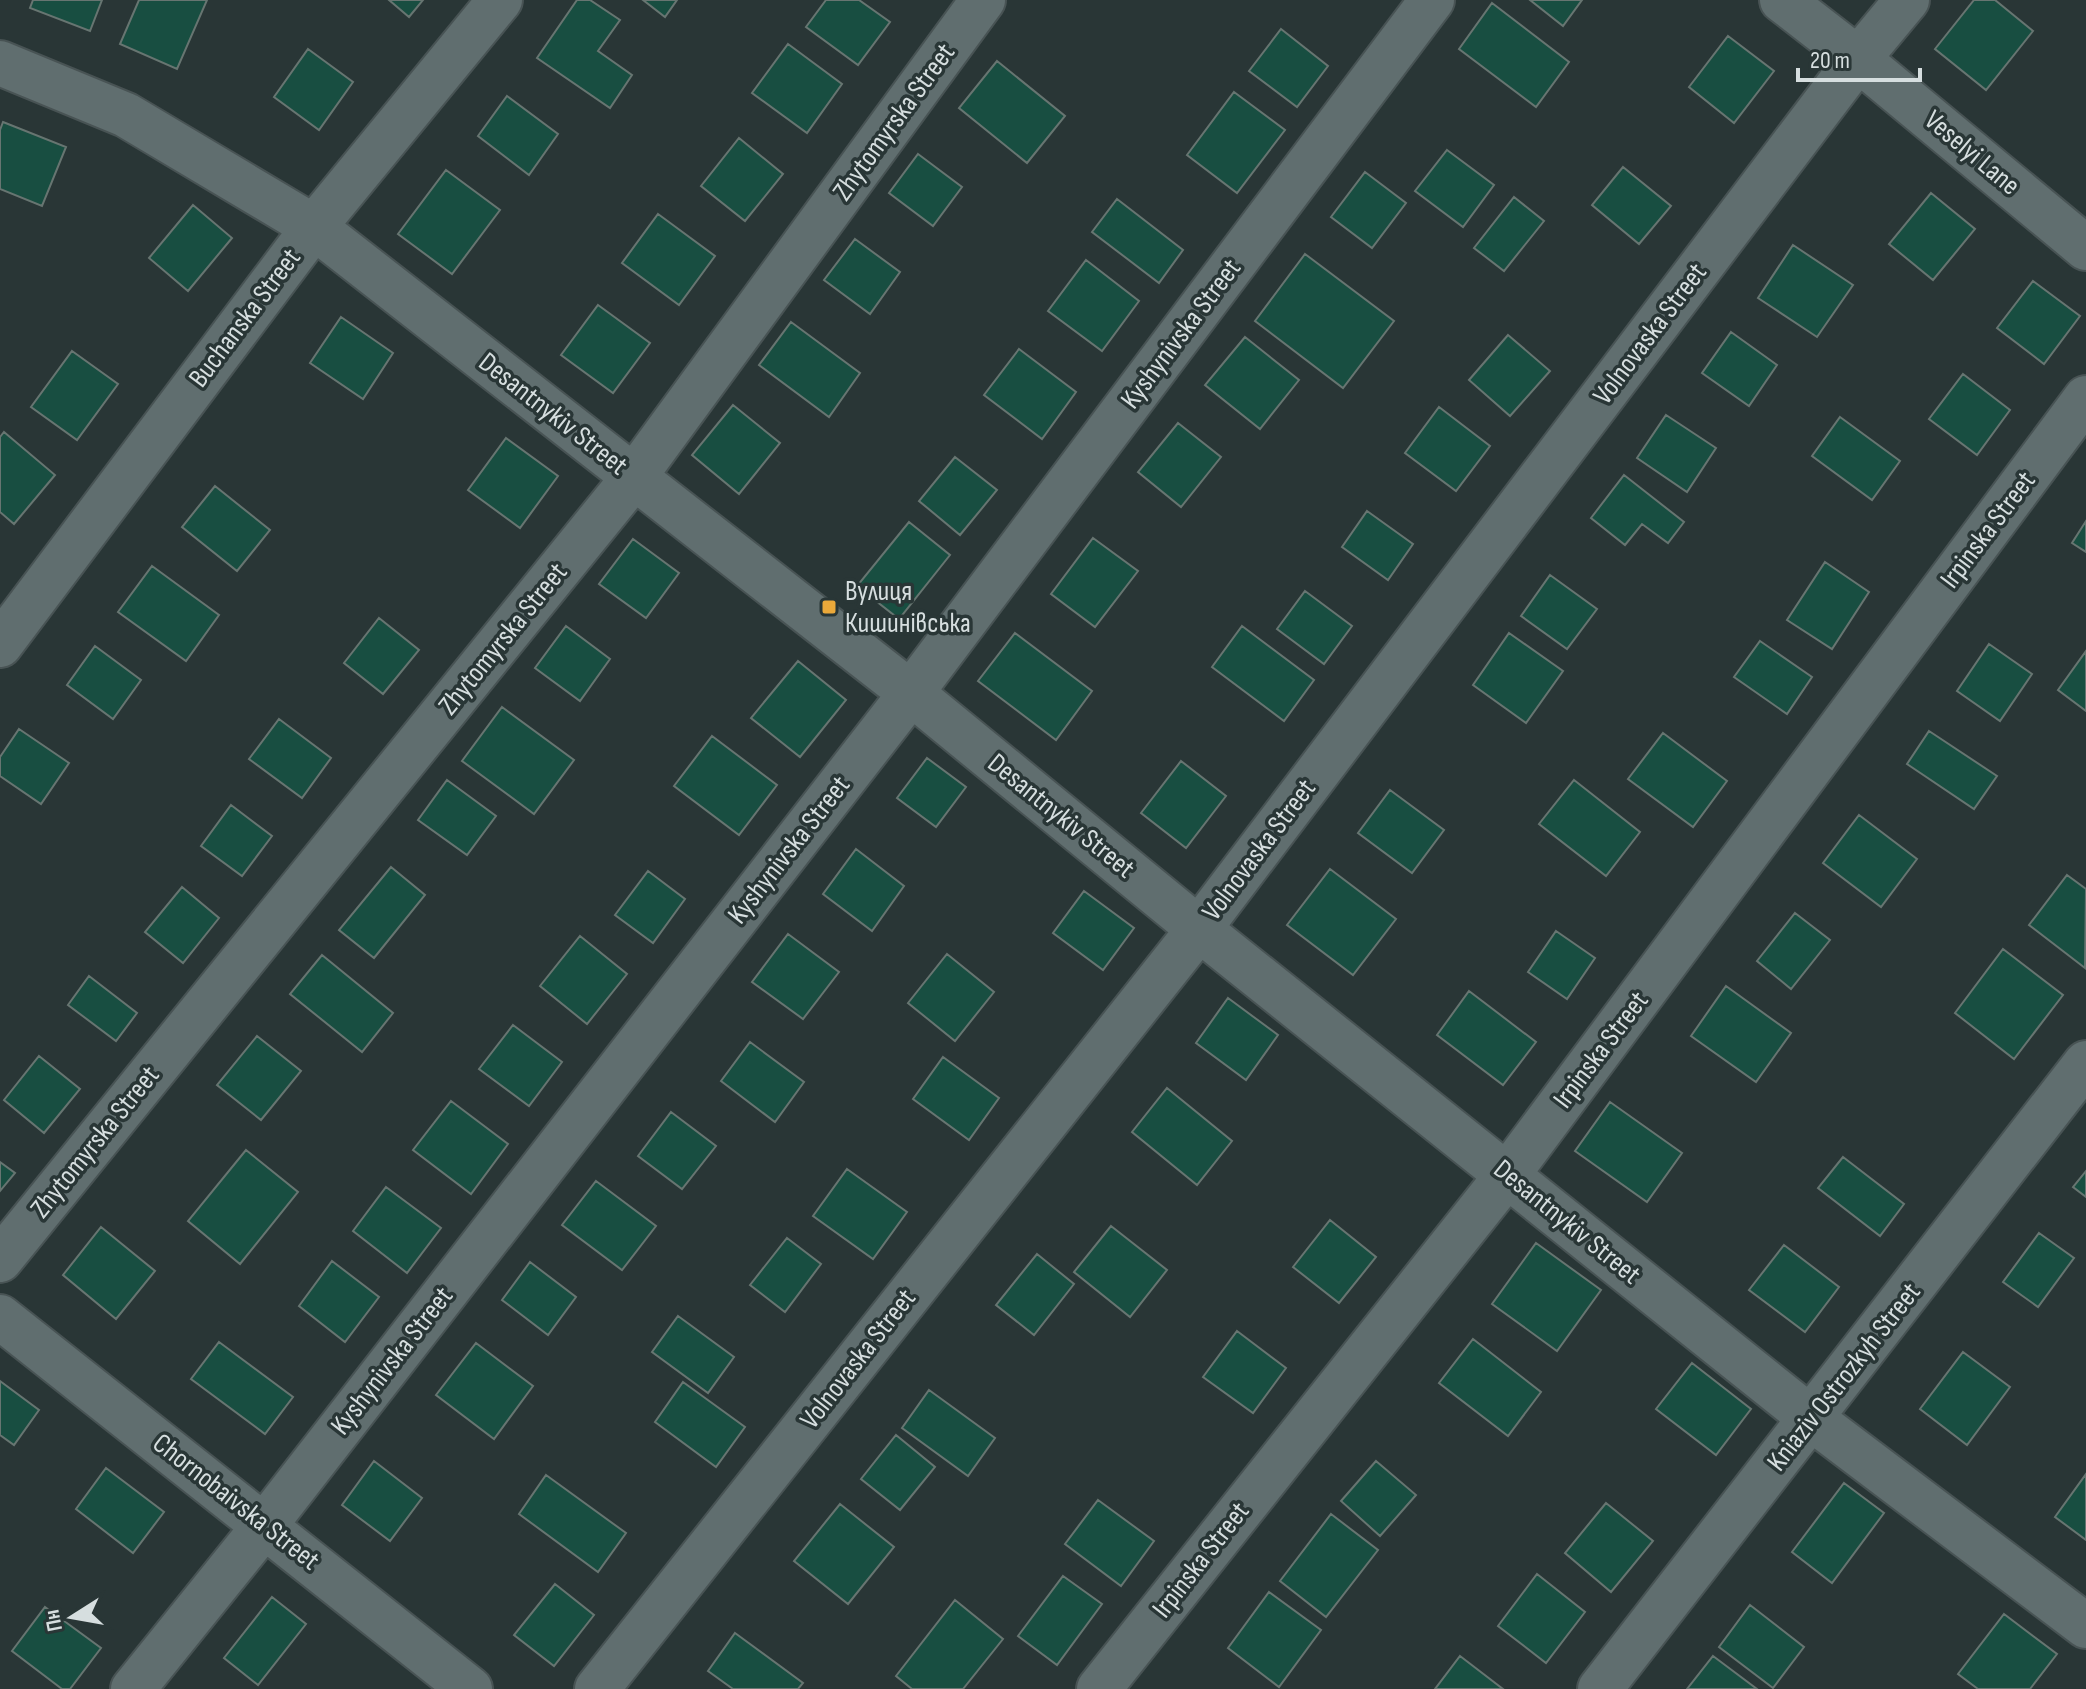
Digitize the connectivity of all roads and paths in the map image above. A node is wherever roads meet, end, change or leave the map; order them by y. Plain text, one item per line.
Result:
1 (500, 0) edge
2 (983, 0) edge
3 (1432, 0) edge
4 (1782, 0) edge
5 (1907, 0) edge
6 (1858, 59) junction
7 (0, 63) edge
8 (314, 227) junction
9 (2086, 248) edge
10 (2086, 398) edge
11 (634, 477) junction
12 (0, 645) edge
13 (911, 693) junction
14 (1199, 929) junction
15 (2086, 1063) edge
16 (1508, 1174) junction
17 (0, 1260) edge
18 (0, 1317) edge
19 (1812, 1419) junction
20 (265, 1525) junction
21 (2086, 1626) edge
22 (133, 1689) edge
23 (470, 1689) edge
24 (597, 1689) edge
25 (1099, 1689) edge
26 (1600, 1689) edge

1 - 8 street, Buchanska Street
2 - 11 street, Zhytomyrska Street
3 - 13 street, Kyshynivska Street
4 - 6 street, Veselyi Lane
5 - 6 street, Volnovaska Street
6 - 9 street, Veselyi Lane
6 - 14 street, Volnovaska Street
7 - 8 street, Desantnykiv Street
8 - 11 street, Desantnykiv Street
8 - 12 street, Buchanska Street
10 - 16 street, Irpinska Street
11 - 13 street, Desantnykiv Street
11 - 17 street, Zhytomyrska Street
13 - 14 street, Desantnykiv Street
13 - 20 street, Kyshynivska Street
14 - 16 street, Desantnykiv Street
14 - 24 street, Volnovaska Street
15 - 19 street, Kniaziv Ostrozkyh Street
16 - 19 street, Desantnykiv Street
16 - 25 street, Irpinska Street
18 - 20 street, Chornobaivska Street
19 - 21 street, Desantnykiv Street
19 - 26 street, Kniaziv Ostrozkyh Street
20 - 22 street, Kyshynivska Street
20 - 23 street, Chornobaivska Street

